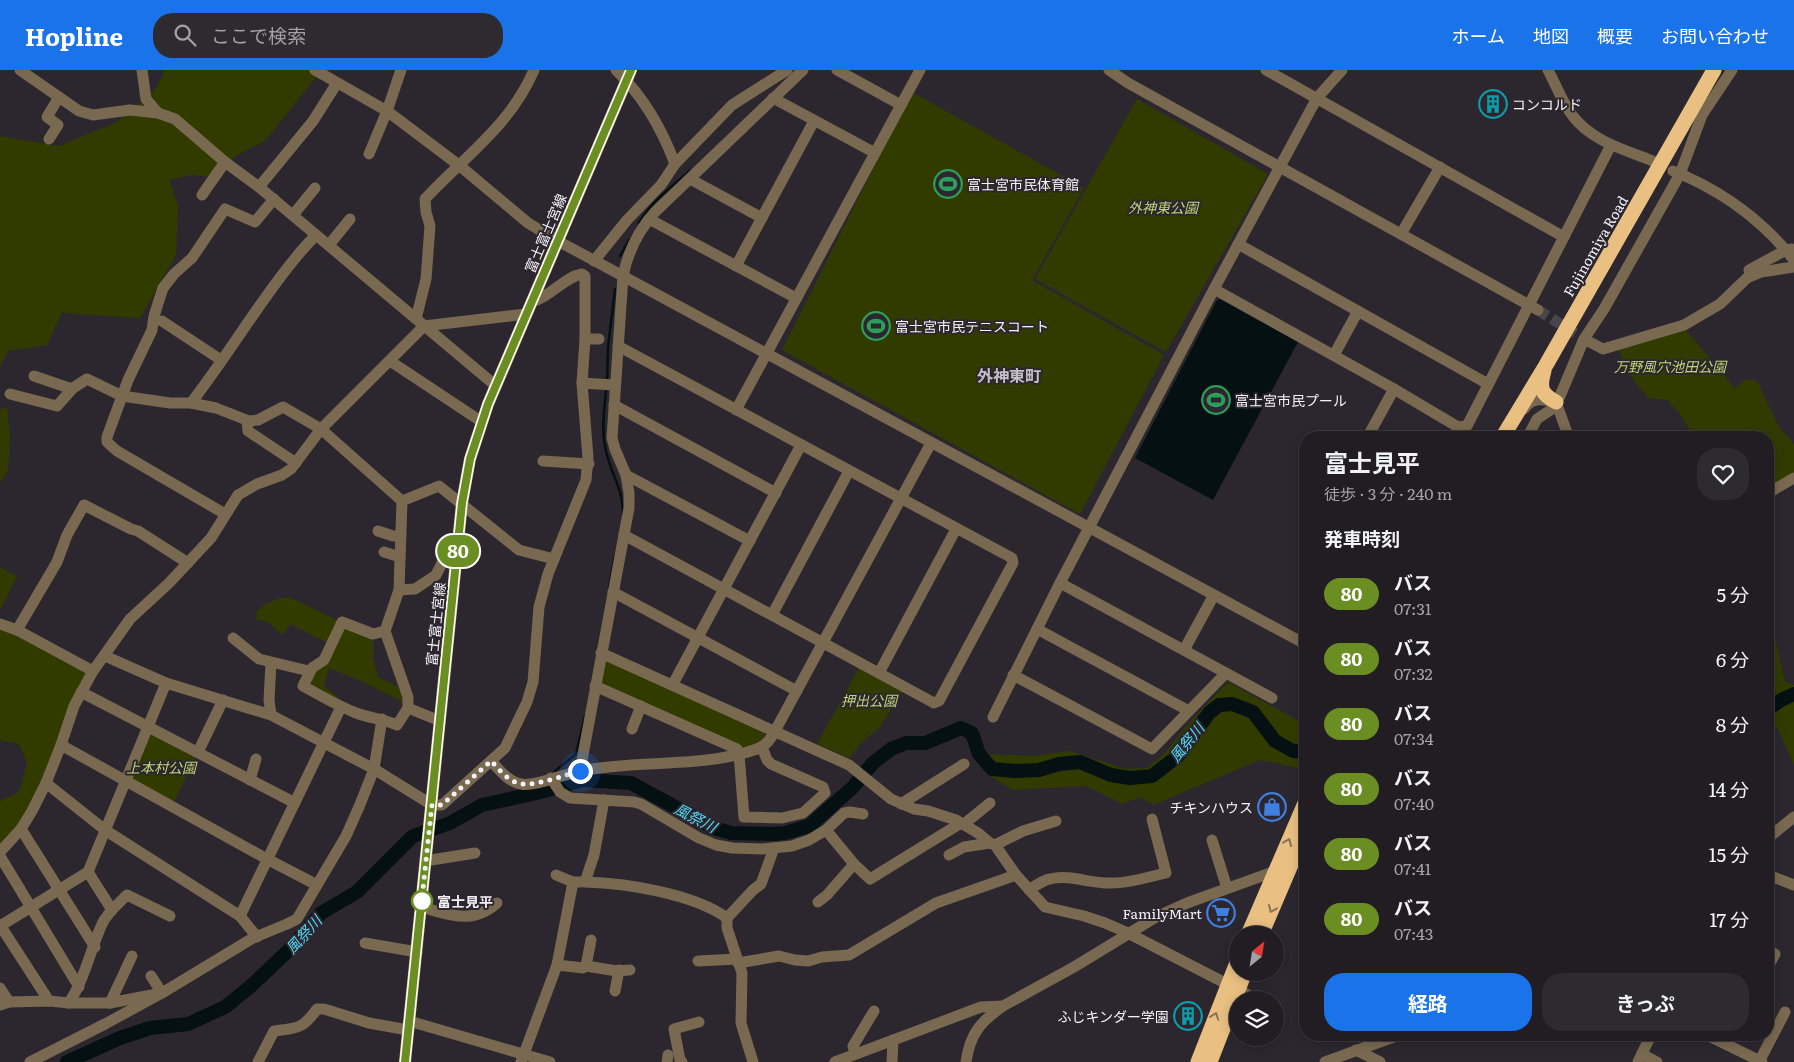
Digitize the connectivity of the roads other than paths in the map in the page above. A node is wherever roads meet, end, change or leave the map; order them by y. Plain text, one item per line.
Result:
1 (20, 70) edge
2 (142, 70) edge
3 (315, 70) edge
4 (401, 70) edge
5 (616, 70) edge
6 (787, 70) edge
7 (803, 70) edge
8 (837, 70) edge
9 (920, 70) edge
10 (1109, 70) edge
11 (1266, 70) edge
12 (1342, 70) edge
13 (1548, 70) edge
14 (1714, 70) edge
15 (1732, 70) edge
16 (531, 71) edge
17 (629, 75) edge
18 (337, 83) junction
19 (59, 98) junction
20 (774, 98) junction
21 (1317, 98) junction
22 (901, 105) junction
23 (387, 111) junction
24 (158, 113) junction
25 (814, 121) junction
26 (50, 139) dead end
27 (1612, 145) junction
28 (368, 154) dead end
29 (874, 154) junction
30 (1653, 161) dead end
31 (225, 162) junction
32 (675, 164) junction
33 (460, 166) junction
34 (1280, 167) junction
35 (1440, 167) junction
36 (1677, 172) junction
37 (690, 179) junction
38 (661, 185) junction
39 (259, 187) junction
40 (315, 188) dead end
41 (202, 194) dead end
42 (672, 196) junction
43 (274, 199) junction
44 (293, 215) junction
45 (762, 218) junction
46 (350, 219) dead end
47 (649, 219) junction
48 (316, 234) junction
49 (1401, 234) junction
50 (1564, 237) junction
51 (558, 241) junction
52 (1238, 244) junction
53 (329, 245) junction
54 (1790, 249) edge
55 (594, 260) junction
56 (1794, 260) edge
57 (736, 266) junction
58 (1794, 267) edge
59 (623, 276) junction
60 (1214, 289) junction
61 (796, 298) junction
62 (531, 302) junction
63 (1533, 308) junction
64 (1358, 311) junction
65 (526, 314) junction
66 (162, 321) dead end
67 (420, 322) junction
68 (1669, 329) junction
69 (1584, 338) junction
70 (585, 339) junction
71 (598, 339) dead end
72 (618, 346) junction
73 (766, 354) junction
74 (1334, 355) junction
75 (221, 360) junction
76 (390, 361) junction
77 (1546, 365) junction
78 (34, 376) dead end
79 (582, 383) junction
80 (1488, 384) junction
81 (614, 385) junction
82 (496, 386) junction
83 (74, 388) junction
84 (1394, 388) junction
85 (10, 394) dead end
86 (122, 396) junction
87 (1556, 402) junction
88 (191, 403) junction
89 (614, 405) junction
90 (736, 410) junction
91 (247, 421) junction
92 (482, 422) junction
93 (321, 429) junction
94 (1371, 431) edge
95 (1459, 431) edge
96 (1460, 431) edge
97 (1507, 431) edge
98 (1508, 431) edge
99 (1531, 431) edge
100 (1566, 431) edge
101 (931, 443) junction
102 (801, 445) junction
103 (543, 461) dead end
104 (296, 462) junction
105 (588, 464) junction
106 (849, 471) junction
107 (626, 475) junction
108 (1794, 478) edge
109 (1774, 490) edge
110 (776, 492) junction
111 (901, 498) junction
112 (402, 502) junction
113 (462, 503) junction
114 (225, 514) junction
115 (956, 528) junction
116 (1089, 528) junction
117 (378, 531) dead end
118 (624, 535) junction
119 (401, 536) junction
120 (750, 541) junction
121 (384, 552) dead end
122 (458, 553) junction
123 (400, 557) junction
124 (554, 559) junction
125 (188, 562) junction
126 (1060, 583) junction
127 (724, 589) junction
128 (399, 590) junction
129 (613, 592) junction
130 (1214, 595) junction
131 (772, 615) junction
132 (0, 624) edge
133 (1037, 629) junction
134 (17, 630) junction
135 (385, 631) junction
136 (233, 638) dead end
137 (698, 638) junction
138 (1299, 641) edge
139 (823, 643) junction
140 (1184, 650) junction
141 (601, 653) junction
142 (105, 656) junction
143 (271, 663) junction
144 (93, 671) junction
145 (310, 671) junction
146 (879, 672) junction
147 (1226, 673) junction
148 (1014, 676) junction
149 (166, 683) junction
150 (673, 684) junction
151 (595, 686) junction
152 (797, 691) junction
153 (81, 692) junction
154 (1272, 698) dead end
155 (223, 700) junction
156 (341, 706) junction
157 (642, 706) junction
158 (408, 708) junction
159 (1189, 711) junction
160 (271, 714) junction
161 (993, 717) dead end
162 (382, 719) junction
163 (440, 721) junction
164 (148, 725) junction
165 (632, 729) dead end
166 (776, 731) junction
167 (324, 743) junction
168 (61, 745) junction
169 (762, 747) junction
170 (198, 752) junction
171 (739, 754) junction
172 (256, 759) dead end
173 (491, 761) junction
174 (964, 764) dead end
175 (374, 769) junction
176 (580, 771) junction
177 (551, 779) junction
178 (250, 780) junction
179 (126, 781) junction
180 (46, 783) junction
181 (604, 800) junction
182 (295, 802) junction
183 (990, 803) dead end
184 (901, 804) junction
185 (432, 805) junction
186 (863, 814) dead end
187 (1794, 817) edge
188 (1299, 818) edge
189 (1152, 819) dead end
190 (1056, 821) dead end
191 (963, 824) junction
192 (21, 829) junction
193 (106, 830) junction
194 (826, 830) junction
195 (1774, 833) edge
196 (1212, 840) dead end
197 (993, 844) junction
198 (1299, 845) edge
199 (774, 848) junction
200 (0, 852) edge
201 (475, 853) dead end
202 (949, 855) dead end
203 (0, 856) edge
204 (267, 859) junction
205 (1299, 859) edge
206 (425, 861) junction
207 (1291, 863) junction
208 (854, 864) junction
209 (1276, 871) junction
210 (88, 872) junction
211 (1016, 874) junction
212 (556, 875) dead end
213 (1774, 877) edge
214 (579, 882) junction
215 (317, 885) junction
216 (1794, 885) edge
217 (1227, 888) junction
218 (60, 890) junction
219 (1029, 890) junction
220 (818, 902) dead end
221 (497, 903) dead end
222 (31, 907) junction
223 (421, 907) junction
224 (112, 910) junction
225 (170, 916) dead end
226 (240, 916) junction
227 (727, 918) junction
228 (0, 925) edge
229 (1252, 926) edge
230 (1265, 926) edge
231 (1128, 933) junction
232 (257, 936) junction
233 (591, 940) dead end
234 (364, 943) dead end
235 (95, 947) junction
236 (416, 952) junction
237 (132, 956) dead end
238 (698, 961) dead end
239 (738, 961) junction
240 (557, 965) junction
241 (586, 966) junction
242 (151, 976) dead end
243 (1233, 981) edge
244 (1237, 981) edge
245 (79, 987) junction
246 (1232, 987) junction
247 (0, 988) edge
248 (616, 991) dead end
249 (1239, 991) edge
250 (162, 993) junction
251 (48, 1001) junction
252 (4, 1003) edge
253 (70, 1003) junction
254 (110, 1003) junction
255 (1003, 1006) junction
256 (874, 1011) dead end
257 (1785, 1012) dead end
258 (699, 1022) dead end
259 (408, 1025) junction
260 (1774, 1034) edge
261 (892, 1040) junction
262 (1382, 1041) edge
263 (1647, 1041) edge
264 (1719, 1041) edge
265 (1770, 1041) edge
266 (868, 1049) junction
267 (1356, 1050) junction
268 (855, 1053) junction
269 (522, 1058) edge
270 (1640, 1058) edge
271 (30, 1062) edge
272 (258, 1062) edge
273 (405, 1062) edge
274 (550, 1062) edge
275 (682, 1062) edge
276 (753, 1062) edge
277 (835, 1062) edge
278 (864, 1062) edge
279 (892, 1062) edge
280 (966, 1062) edge
281 (1198, 1062) edge
282 (1210, 1062) edge
283 (1325, 1062) edge
284 (1380, 1062) edge
285 (1657, 1062) edge
286 (1760, 1062) edge

1 - 19 street
2 - 24 street
3 - 18 street
4 - 23 street
5 - 17 street
6 - 32 street
7 - 20 street
8 - 22 street
9 - 22 street
10 - 34 street
11 - 21 street
12 - 21 street
13 - 27 street
14 - 77 highway, Fujinomiya Road
15 - 36 street
16 - 33 street
17 - 32 street
17 - 51 main road, 富士富士宮線
18 - 23 street
18 - 39 street
19 - 24 street
19 - 26 street
20 - 25 street
20 - 37 street
21 - 34 street
21 - 35 street
22 - 29 street
23 - 28 street
23 - 33 street
24 - 31 street
25 - 29 street
25 - 45 street
27 - 30 street
27 - 50 street
29 - 61 street
31 - 39 street
31 - 41 street
32 - 38 street
33 - 51 street
33 - 67 street
34 - 49 street
34 - 52 street
35 - 49 street
35 - 50 street
36 - 54 street
36 - 69 street
37 - 42 street
37 - 45 street
38 - 42 street
38 - 55 street
39 - 43 street
40 - 44 street
42 - 47 street
43 - 44 street
43 - 86 street
44 - 48 street
45 - 57 street
46 - 53 street
47 - 57 street
47 - 59 street
48 - 53 street
48 - 75 street
49 - 63 street
50 - 63 street
51 - 55 street
51 - 62 main road, 富士富士宮線
52 - 60 street
52 - 64 street
53 - 67 street
54 - 56 street
54 - 68 street
55 - 59 street
57 - 61 street
58 - 68 street
59 - 72 street
59 - 73 street
60 - 74 street
60 - 116 street
61 - 73 street
62 - 65 main road, 富士富士宮線
62 - 70 street
63 - 80 street
64 - 74 street
64 - 80 street
65 - 67 street
65 - 82 main road, 富士富士宮線
66 - 75 street
67 - 76 street
67 - 82 street
68 - 69 street
69 - 87 street
70 - 71 street
70 - 79 street
72 - 81 street
72 - 90 street
73 - 90 street
73 - 101 street
74 - 84 street
75 - 88 street
76 - 92 street
76 - 93 street
77 - 87 highway
77 - 97 highway, Fujinomiya Road
78 - 83 street
79 - 81 street
79 - 105 street
80 - 96 street
81 - 89 street
82 - 92 main road, 富士富士宮線
83 - 85 street
83 - 86 street
84 - 94 street
84 - 95 street
86 - 88 street
86 - 114 street
87 - 98 street
87 - 99 street
87 - 100 street
88 - 91 street
89 - 107 street
89 - 110 street
90 - 102 street
91 - 93 street
91 - 104 street
92 - 113 main road, 富士富士宮線
93 - 104 street
93 - 112 street
101 - 111 street
101 - 116 street
102 - 106 street
102 - 110 street
103 - 105 street
104 - 114 street
105 - 124 street
106 - 111 street
106 - 131 street
107 - 118 street
107 - 120 street
108 - 109 street
110 - 120 street
111 - 115 street
111 - 139 street
112 - 113 street
112 - 119 street
113 - 122 main road, 富士富士宮線
113 - 124 street
114 - 125 street
115 - 146 street
115 - 146 street
116 - 126 street
116 - 130 street
117 - 119 street
118 - 127 street
118 - 129 street
119 - 123 street
120 - 127 street
121 - 123 street
122 - 128 street
122 - 163 main road, 富士富士宮線
123 - 128 street
124 - 173 street
125 - 134 street
125 - 142 street
126 - 133 street
126 - 140 street
127 - 131 street
127 - 137 street
128 - 135 street
129 - 137 street
129 - 141 street
130 - 138 street
130 - 140 street
131 - 139 street
132 - 134 street
133 - 148 street
133 - 159 street
134 - 144 street
135 - 145 street
135 - 158 street
136 - 143 street
137 - 150 street
137 - 152 street
139 - 146 street
139 - 152 street
140 - 147 street
141 - 150 street
141 - 151 street
142 - 144 street
142 - 149 street
143 - 145 street
143 - 160 street
144 - 153 street
145 - 156 street
147 - 154 street
147 - 159 street
148 - 159 street
148 - 161 street
149 - 155 street
149 - 164 street
150 - 166 street
151 - 157 street
151 - 176 street
152 - 166 street
153 - 164 street
153 - 168 street
155 - 160 street
155 - 170 street
156 - 162 street
156 - 167 street
157 - 165 street
157 - 171 street
158 - 162 street
158 - 163 street
160 - 167 street
162 - 175 street
163 - 185 main road, 富士富士宮線
164 - 170 street
164 - 179 street
166 - 169 street
166 - 184 street
167 - 175 street
167 - 182 street
168 - 179 street
168 - 180 street
169 - 171 street
169 - 171 street
170 - 178 street
171 - 176 street
172 - 178 street
173 - 177 street
173 - 185 street
174 - 184 street
175 - 185 street
175 - 215 street
176 - 177 street
177 - 181 street
178 - 182 street
179 - 193 street
179 - 204 street
180 - 192 street
180 - 193 street
181 - 199 street
181 - 214 street
182 - 204 street
183 - 191 street
184 - 191 street
185 - 206 main road, 富士富士宮線
186 - 194 street
187 - 195 street
209 -> 188 highway
189 - 219 street
190 - 197 street
191 - 197 street
191 - 208 street
192 - 200 street
192 - 218 street
193 - 210 street
193 - 226 street
194 - 199 street
194 - 208 street
196 - 217 street
197 - 202 street
197 - 211 street
198 - 207 highway
199 - 227 street
201 - 206 street
203 - 222 street
204 - 215 street
204 - 226 street
205 - 207 street
206 - 223 main road, 富士富士宮線
207 -> 230 highway
208 - 220 street
209 - 217 street
209 - 229 highway
210 - 218 street
210 - 224 street
211 - 219 street
211 - 239 street
212 - 214 street
213 - 216 street
214 - 227 street
214 - 240 street
215 - 232 street
217 - 231 street
218 - 222 street
218 - 235 street
219 - 231 street
221 - 223 street
222 - 228 street
222 - 245 street
223 - 236 main road, 富士富士宮線
224 - 225 street
224 - 235 street
226 - 232 street
227 - 239 street
228 - 251 street
231 - 246 street
231 - 255 street
232 - 250 street
233 - 241 street
234 - 236 street
235 - 245 street
236 - 259 main road, 富士富士宮線
237 - 254 street
238 - 239 street
239 - 276 street
240 - 241 street
240 - 269 street
241 - 248 street
242 - 250 street
243 - 246 highway
244 - 246 highway
245 - 253 street
246 - 249 street
281 -> 246 highway
246 - 282 highway
247 - 252 street
250 - 254 street
250 - 271 street
251 - 252 street
251 - 253 street
253 - 254 street
255 - 261 street
255 - 280 street
256 - 268 street
257 - 260 street
258 - 275 street
259 - 269 street
259 - 272 street
259 - 273 main road, 富士富士宮線
261 - 266 street
261 - 279 street
262 - 267 street
263 - 270 street
264 - 286 street
265 - 286 street
266 - 268 street
266 - 278 street
267 - 283 street
267 - 284 street
268 - 277 street
269 - 274 street
270 - 285 street

